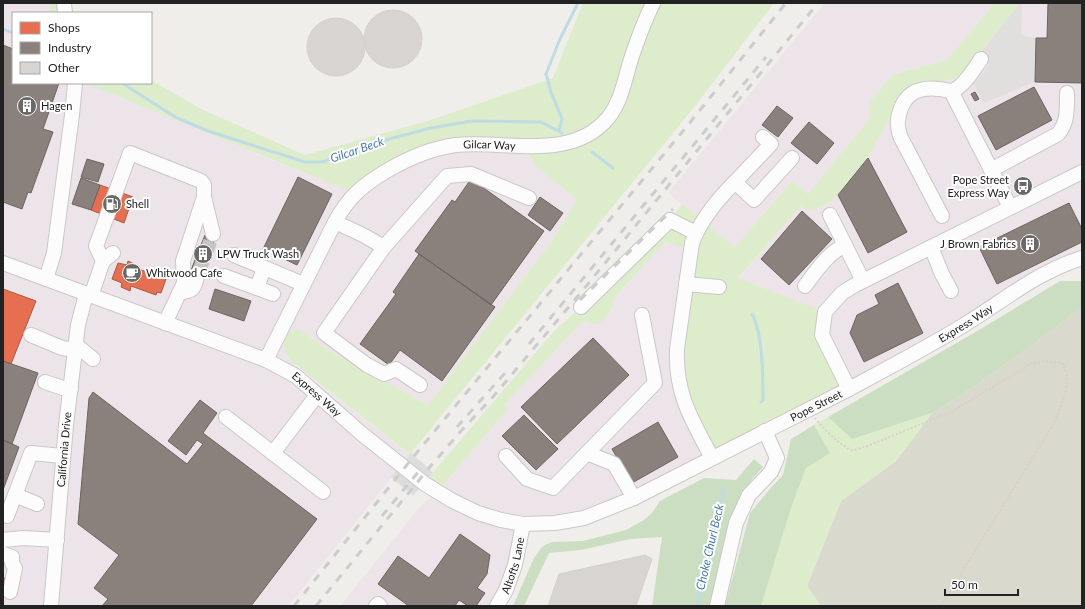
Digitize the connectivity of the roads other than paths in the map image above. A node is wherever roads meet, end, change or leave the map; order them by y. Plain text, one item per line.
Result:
1 (653, 3) edge
2 (981, 59) dead end
3 (74, 84) edge
4 (951, 91) junction
5 (1067, 94) dead end
6 (763, 137) dead end
7 (792, 158) dead end
8 (991, 170) junction
9 (1082, 172) edge
10 (735, 182) junction
11 (204, 197) junction
12 (529, 198) dead end
13 (1010, 207) junction
14 (830, 215) dead end
15 (942, 216) dead end
16 (335, 222) junction
17 (696, 233) junction
18 (213, 234) tunnel mouth
19 (845, 245) junction
20 (384, 247) junction
21 (932, 247) junction
22 (234, 255) dead end
23 (1082, 258) edge
24 (3, 263) edge
25 (257, 265) junction
26 (198, 274) tunnel mouth
27 (224, 276) dead end
28 (46, 279) junction
29 (863, 281) junction
30 (303, 284) junction
31 (686, 284) junction
32 (805, 286) dead end
33 (719, 287) dead end
34 (257, 288) junction
35 (951, 291) dead end
36 (179, 293) junction
37 (273, 294) dead end
38 (89, 295) junction
39 (587, 306) dead end
40 (642, 315) dead end
41 (165, 323) junction
42 (31, 335) dead end
43 (76, 347) junction
44 (93, 359) dead end
45 (266, 360) junction
46 (45, 382) dead end
47 (420, 384) dead end
48 (849, 388) junction
49 (71, 389) junction
50 (318, 395) junction
51 (226, 417) dead end
52 (765, 431) junction
53 (273, 453) junction
54 (587, 453) junction
55 (63, 456) junction
56 (506, 456) dead end
57 (712, 458) junction
58 (323, 492) dead end
59 (15, 495) junction
60 (634, 498) junction
61 (37, 504) dead end
62 (7, 516) dead end
63 (523, 524) junction
64 (3, 540) edge
65 (56, 540) junction
66 (3, 554) edge
67 (10, 592) dead end
68 (51, 606) edge
69 (376, 606) edge
70 (380, 606) edge
71 (497, 606) edge
72 (717, 606) edge

1 - 16 street, Gilcar Way
2 - 4 street
3 - 28 street
4 - 8 street
4 - 15 street
5 - 8 street
6 - 10 street
7 - 10 street
8 - 13 street
9 - 13 street, Pope Street
10 - 17 street
11 - 18 street
11 - 36 street
11 - 38 street, California Drive
12 - 20 street
13 - 21 street, Pope Street
14 - 19 street
16 - 20 street
16 - 30 street, Gilcar Way
17 - 31 street
17 - 39 street
19 - 29 street
19 - 32 street
20 - 47 street
21 - 29 street, Pope Street
21 - 35 street
22 - 25 street
23 - 48 street, Express Way
24 - 28 street
25 - 30 street
25 - 34 street
26 - 36 street
27 - 34 street
28 - 38 street
29 - 48 street, Pope Street
30 - 45 street, Gilcar Way
31 - 33 street
31 - 57 street
34 - 37 street
36 - 41 street
38 - 41 street, Express Way
38 - 43 street, California Drive
40 - 54 street
41 - 45 street, Express Way
42 - 43 street
43 - 44 street
43 - 49 street, California Drive
45 - 50 street, Express Way
46 - 49 street
48 - 52 street, Pope Street
49 - 55 street, California Drive
50 - 53 street
50 - 63 street, Express Way
51 - 53 street
52 - 57 street, Pope Street
52 - 72 street
53 - 58 street
54 - 56 street
54 - 60 street
55 - 59 street
55 - 65 street, California Drive
57 - 60 street, Pope Street
59 - 61 street
59 - 62 street
60 - 63 street, Pope Street
63 - 71 street, Altofts Lane
64 - 65 street
65 - 68 street, California Drive
66 - 67 street
69 - 70 street

